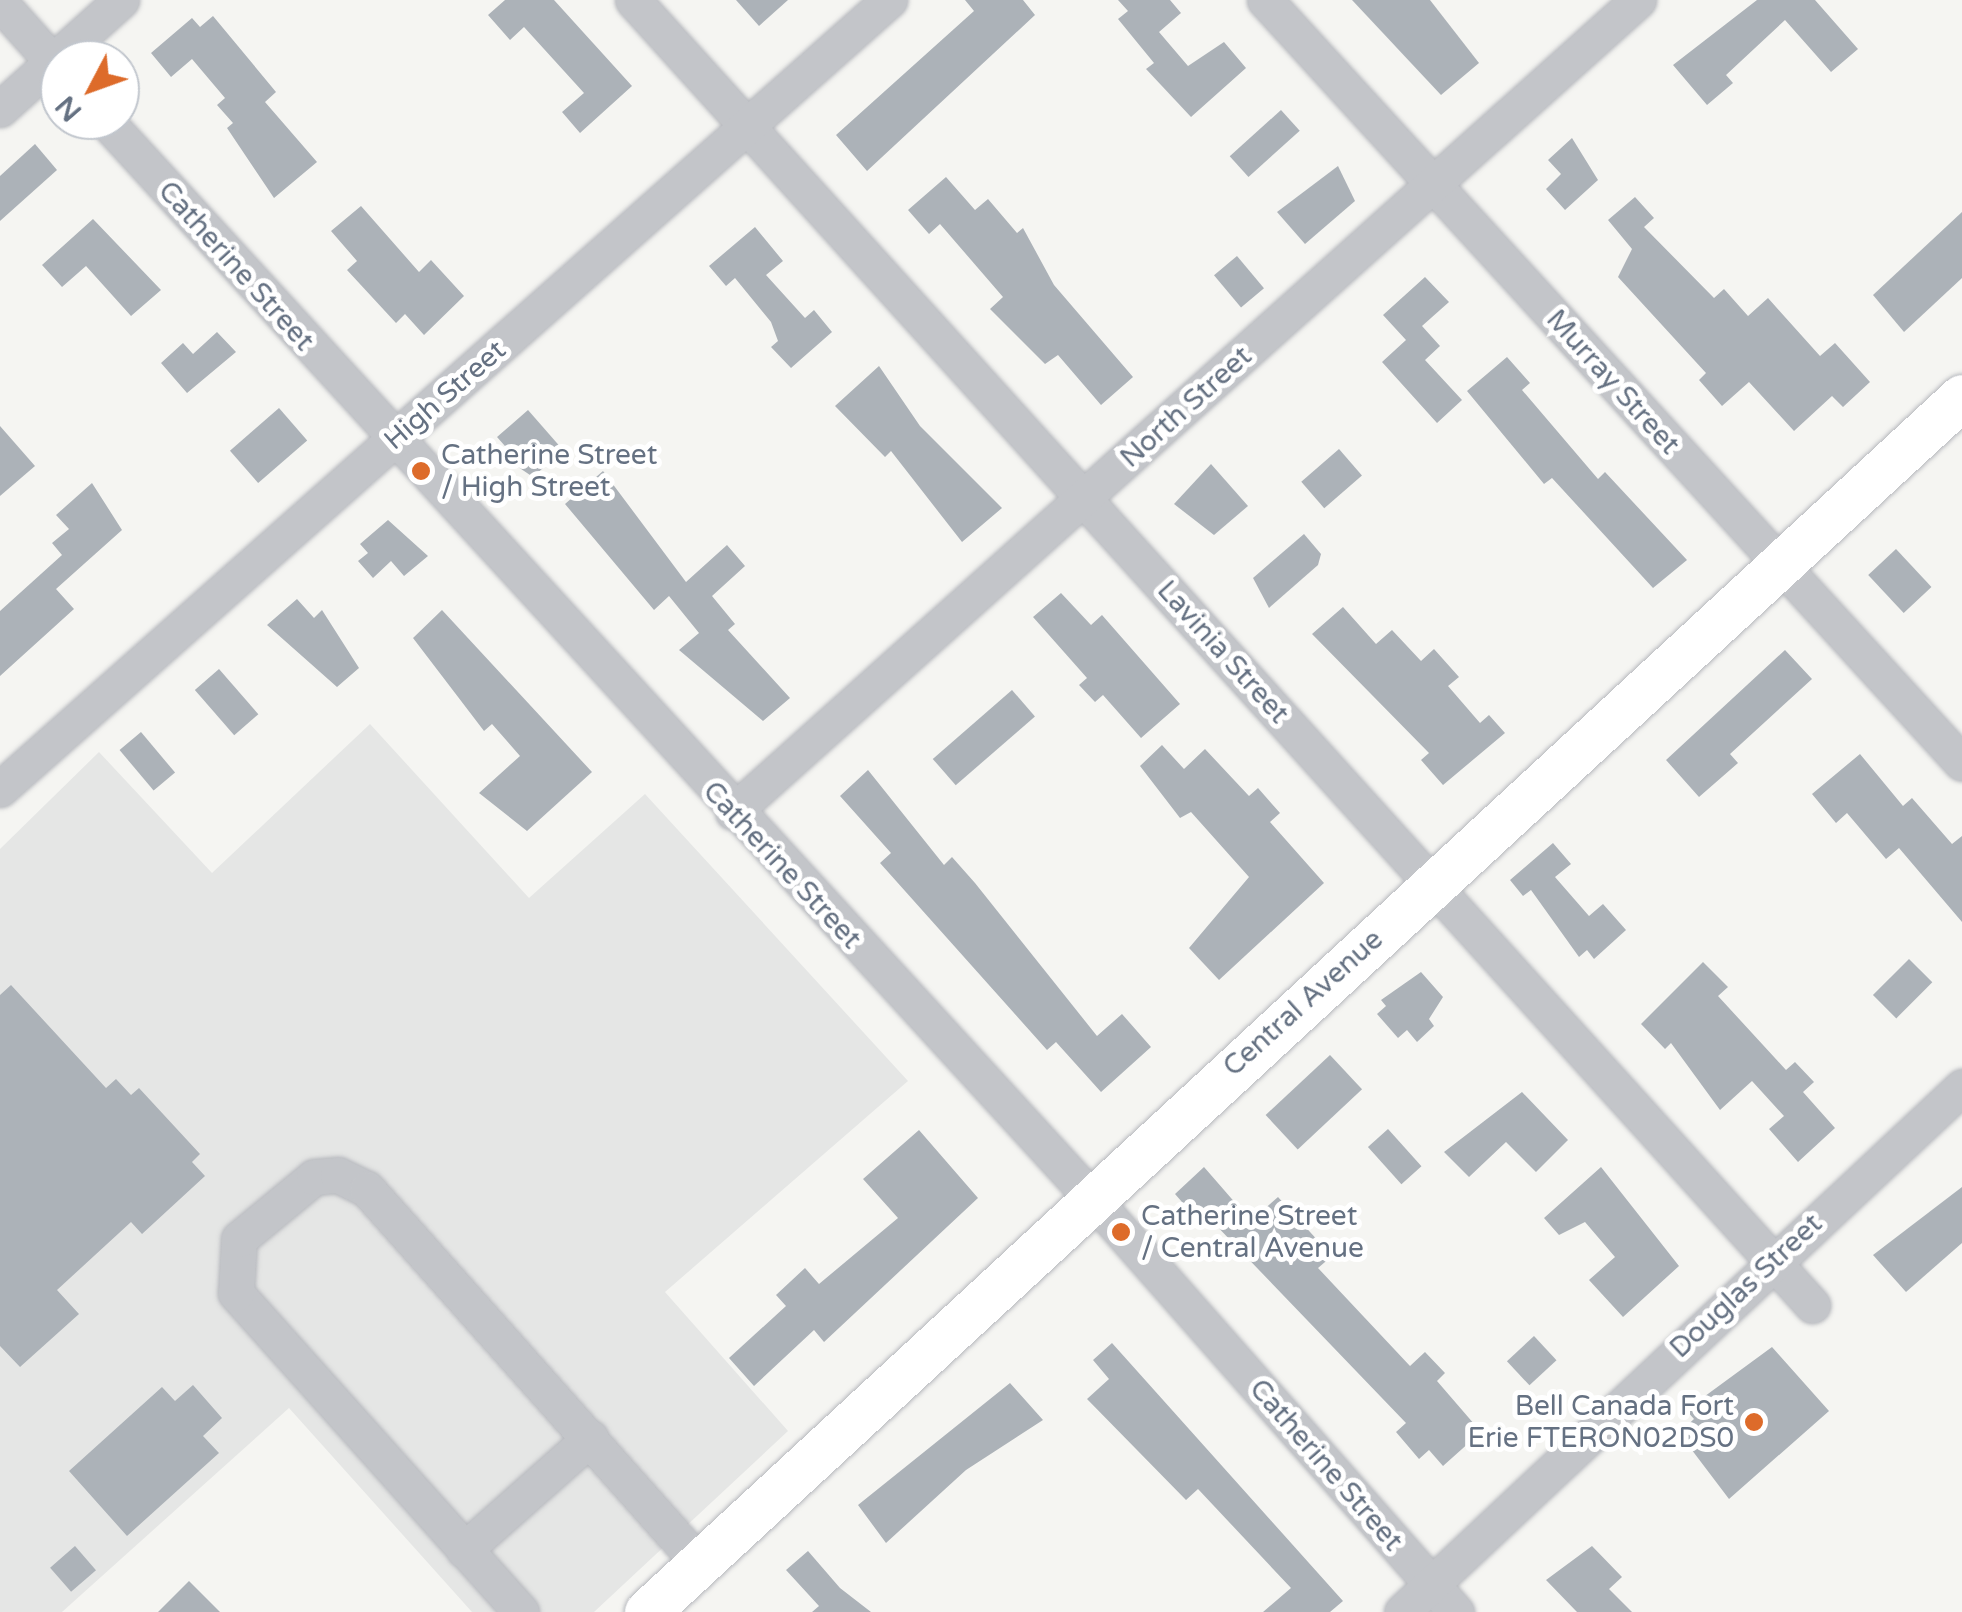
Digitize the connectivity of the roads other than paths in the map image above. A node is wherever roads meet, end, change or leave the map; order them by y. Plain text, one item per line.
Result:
1 (122, 0) edge
2 (633, 0) edge
3 (889, 0) edge
4 (1265, 0) edge
5 (1638, 0) edge
6 (0, 3) edge
7 (82, 40) edge
8 (40, 48) edge
9 (40, 78) edge
10 (0, 109) edge
11 (750, 128) junction
12 (123, 140) edge
13 (1433, 184) junction
14 (1962, 397) edge
15 (392, 440) junction
16 (1084, 500) junction
17 (1780, 564) junction
18 (1962, 763) edge
19 (0, 789) edge
20 (733, 812) junction
21 (1435, 882) junction
22 (1962, 1088) edge
23 (1090, 1197) junction
24 (1772, 1259) junction
25 (1812, 1305) dead end
26 (590, 1438) junction
27 (464, 1550) junction
28 (699, 1563) junction
29 (1431, 1584) junction
30 (520, 1612) edge
31 (647, 1612) edge
32 (1402, 1612) edge
33 (1456, 1612) edge

1 - 7 street
2 - 11 street, Lavinia Street
3 - 11 street, High Street
4 - 13 street, Murray Street
5 - 13 street, North Street
6 - 8 street
9 - 10 street
11 - 15 street, High Street
11 - 16 street, Lavinia Street
12 - 15 street, Catherine Street
13 - 16 street, North Street
13 - 17 street, Murray Street
14 - 17 main road, Central Avenue
15 - 19 street, High Street
15 - 20 street, Catherine Street
16 - 20 street, North Street
16 - 21 street, Lavinia Street
17 - 18 street, Murray Street
17 - 21 main road, Central Avenue
20 - 23 street, Catherine Street
21 - 23 main road, Central Avenue
21 - 24 street, Lavinia Street
22 - 24 street, Douglas Street
23 - 28 main road, Central Avenue
23 - 29 street, Catherine Street
24 - 25 street, Lavinia Street
24 - 29 street, Douglas Street
26 - 27 street
26 - 27 street
26 - 28 street
27 - 30 street
28 - 31 main road, Central Avenue
29 - 32 street, Douglas Street
29 - 33 street, Catherine Street

